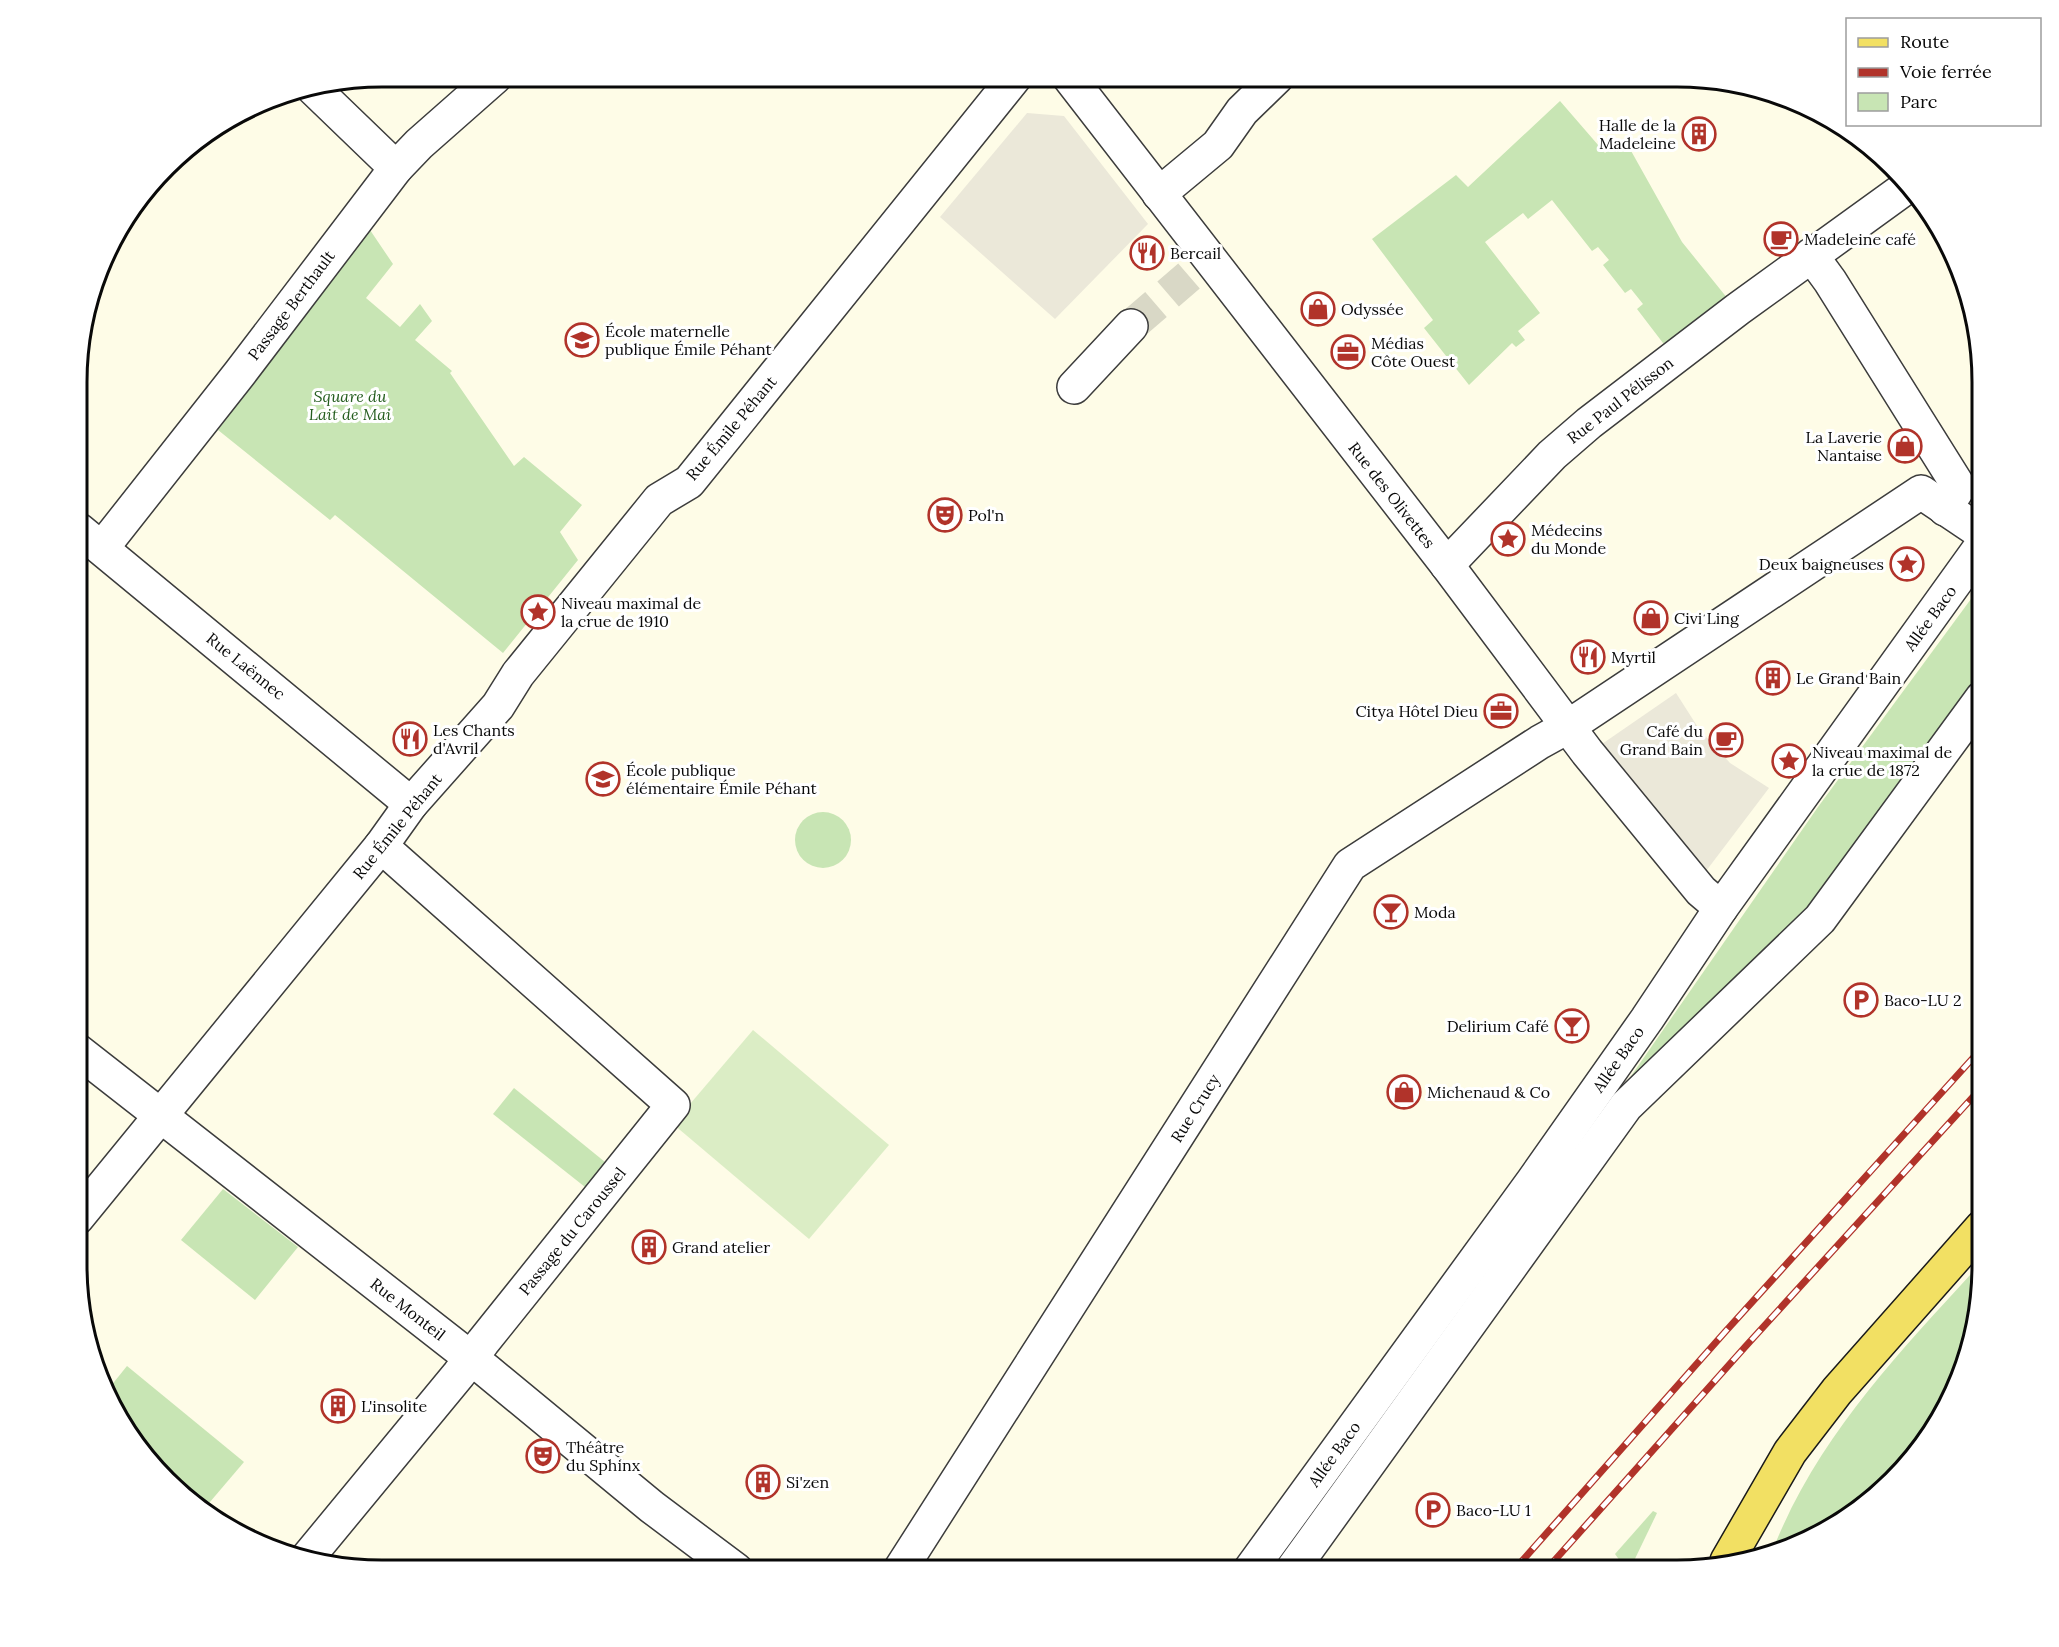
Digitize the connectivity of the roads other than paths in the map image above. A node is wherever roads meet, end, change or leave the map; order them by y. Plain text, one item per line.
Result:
1 (483, 87) edge
2 (1007, 87) edge
3 (1077, 87) edge
4 (1267, 87) edge
5 (319, 94) edge
6 (396, 168) junction
7 (1902, 190) edge
8 (1159, 194) junction
9 (1811, 255) junction
10 (1131, 326) tunnel mouth
11 (1074, 387) dead end
12 (1945, 509) junction
13 (1972, 527) edge
14 (90, 539) edge
15 (1972, 559) edge
16 (1447, 565) junction
17 (1972, 712) edge
18 (1569, 726) junction
19 (411, 804) junction
20 (381, 846) junction
21 (1720, 908) junction
22 (87, 1058) edge
23 (161, 1117) junction
24 (87, 1206) edge
25 (1972, 1238) edge
26 (471, 1358) junction
27 (312, 1552) edge
28 (1734, 1554) edge
29 (723, 1560) edge
30 (906, 1560) edge
31 (1257, 1560) edge
32 (1299, 1560) edge

1 - 6 street, Passage Berthault
2 - 19 street, Rue Émile Péhant
3 - 8 street, Rue des Olivettes
4 - 8 street
5 - 6 street
6 - 14 street, Passage Berthault
7 - 9 street, Rue Paul Pélisson
8 - 16 street, Rue des Olivettes
9 - 12 street
9 - 16 street, Rue Paul Pélisson
10 - 11 street
12 - 13 street
12 - 18 street, Rue Crucy
14 - 19 street, Rue Laënnec
15 - 21 street, Allée Baco
16 - 18 street, Rue des Olivettes
17 - 32 street
18 - 21 street, Rue des Olivettes
18 - 30 street, Rue Crucy
19 - 20 street, Rue Émile Péhant
20 - 23 street, Rue Émile Péhant
20 - 26 street, Passage du Caroussel
21 - 31 street, Allée Baco
22 - 23 street, Rue Monteil
23 - 24 street, Rue Émile Péhant
23 - 26 street, Rue Monteil
25 - 28 main road
26 - 27 street, Passage du Caroussel
26 - 29 street, Rue Monteil

